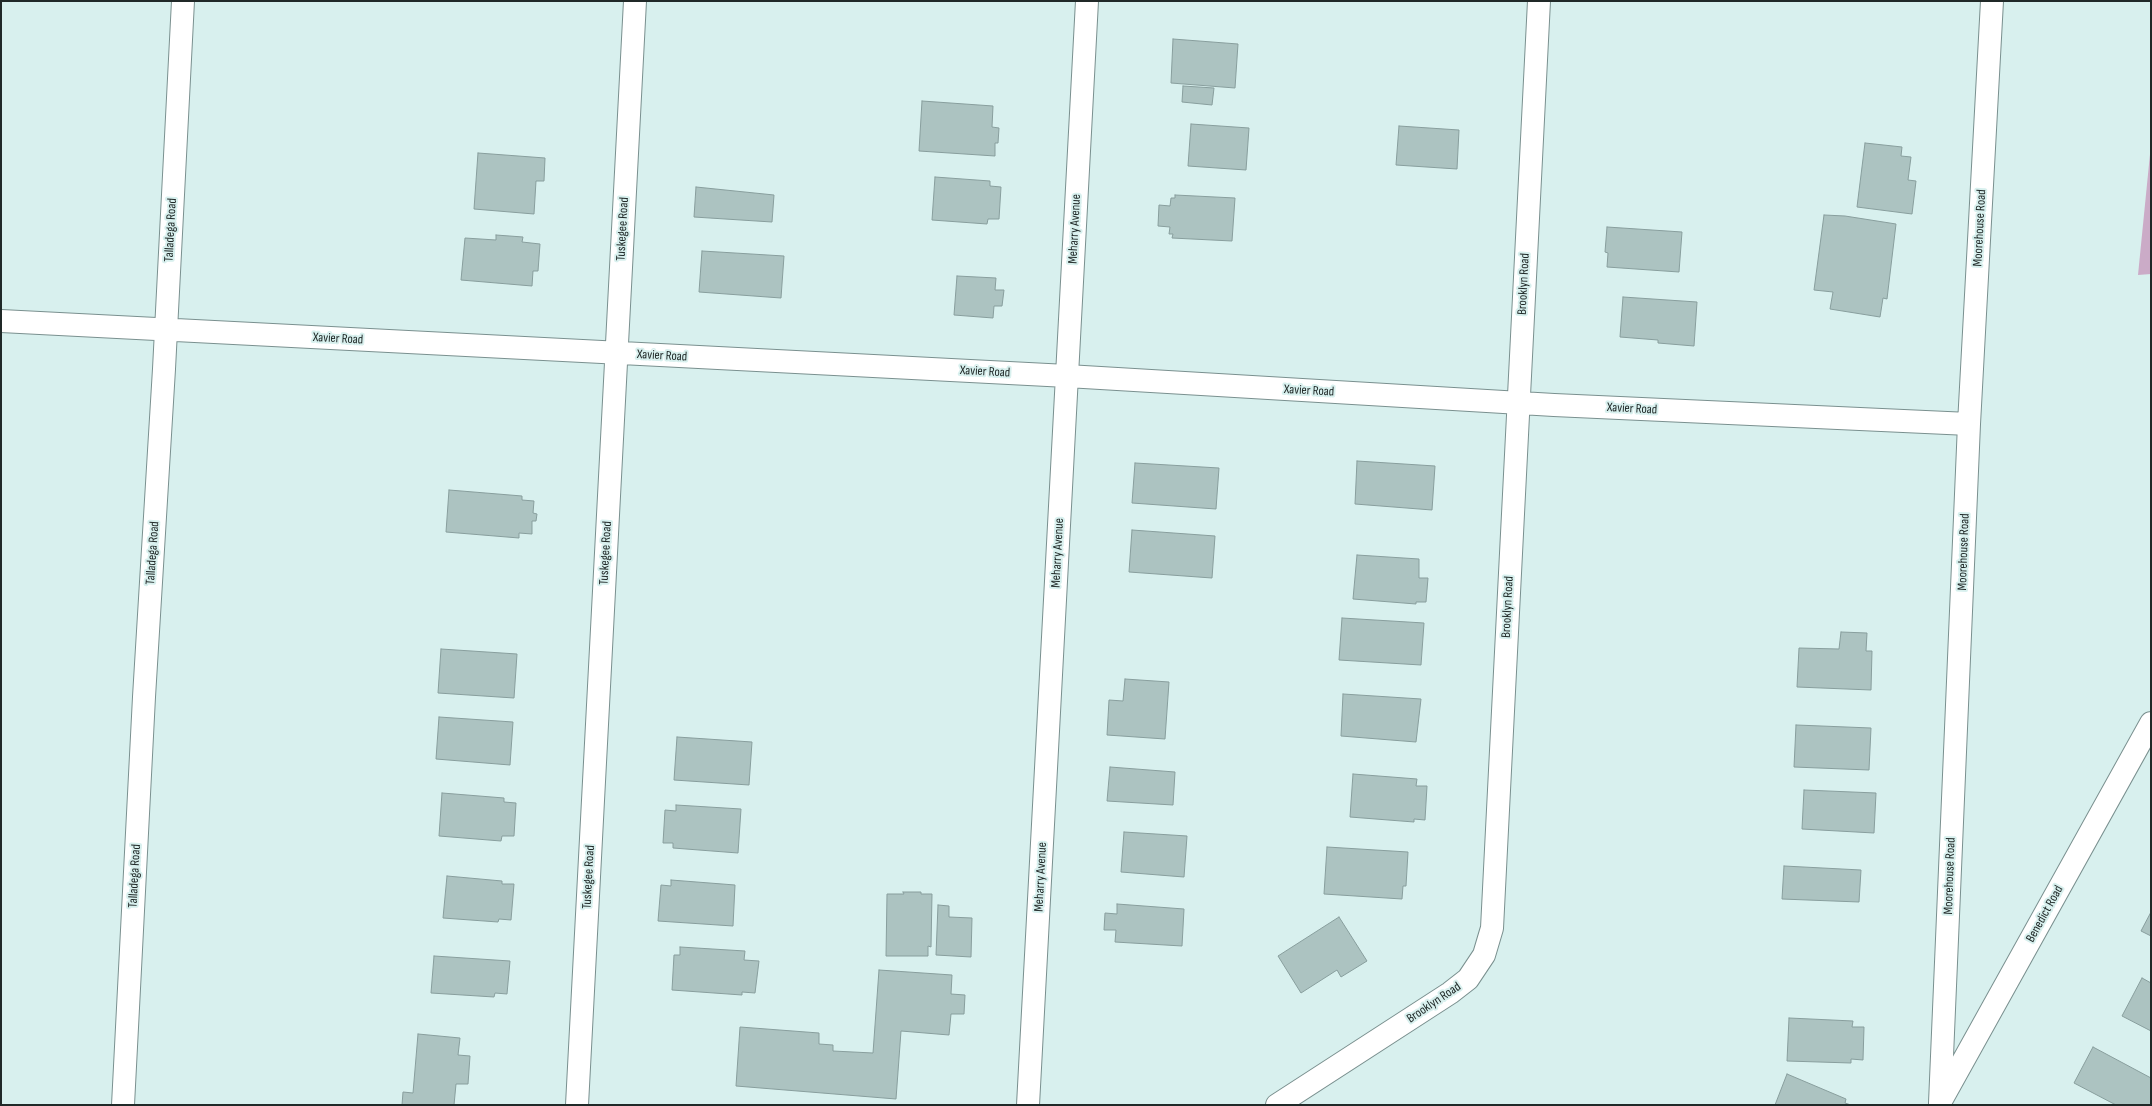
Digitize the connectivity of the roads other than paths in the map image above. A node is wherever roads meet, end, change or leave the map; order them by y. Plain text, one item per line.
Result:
1 (183, 1) edge
2 (635, 1) edge
3 (1087, 1) edge
4 (1539, 1) edge
5 (1992, 1) edge
6 (1, 322) edge
7 (166, 330) junction
8 (617, 354) junction
9 (1067, 376) junction
10 (1518, 403) junction
11 (1969, 424) junction
12 (2151, 724) edge
13 (1939, 1104) edge
14 (123, 1105) edge
15 (577, 1105) edge
16 (1028, 1105) edge
17 (1277, 1105) edge

1 - 7 street, Talladega Road
2 - 8 street, Tuskegee Road
3 - 9 street, Meharry Avenue
4 - 10 street, Brooklyn Road
5 - 11 street, Moorehouse Road
6 - 7 street, Xavier Road
7 - 8 street, Xavier Road
7 - 14 street, Talladega Road
8 - 9 street, Xavier Road
8 - 15 street, Tuskegee Road
9 - 10 street, Xavier Road
9 - 16 street, Meharry Avenue
10 - 11 street, Xavier Road
10 - 17 street, Brooklyn Road
11 - 13 street, Moorehouse Road
12 - 13 street, Benedict Road

